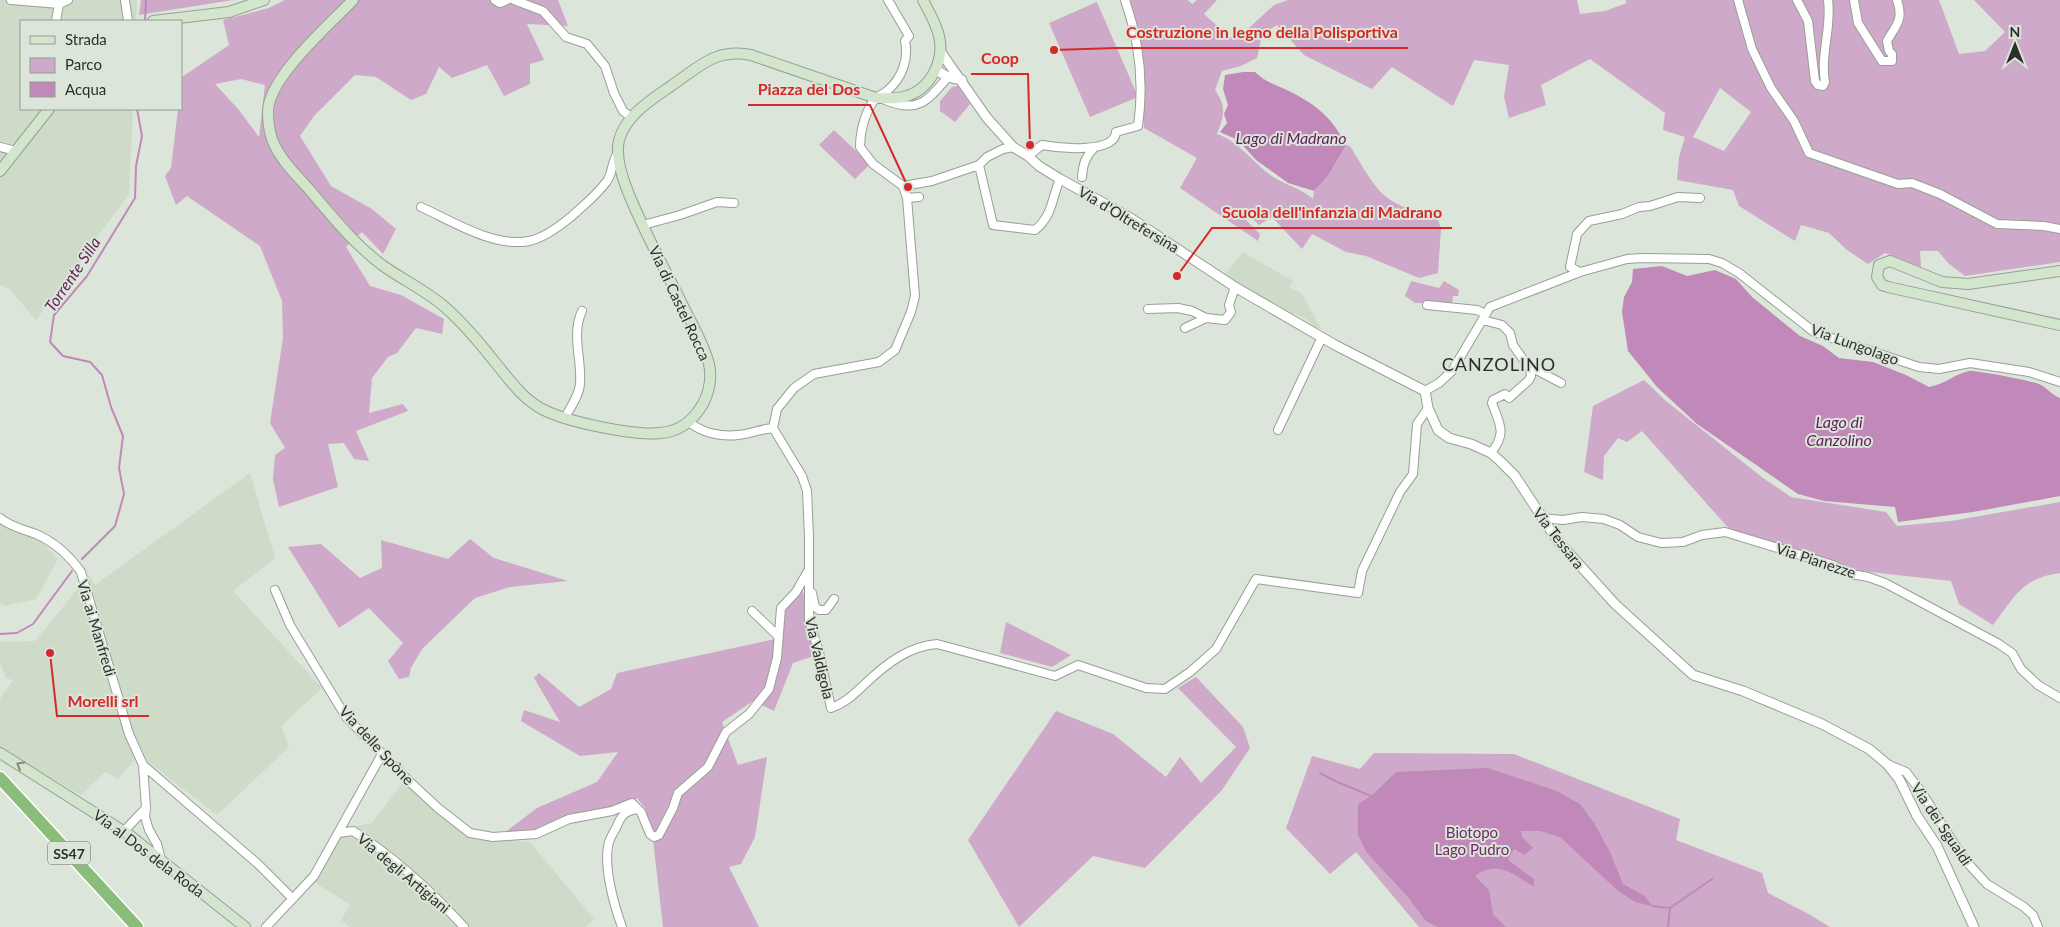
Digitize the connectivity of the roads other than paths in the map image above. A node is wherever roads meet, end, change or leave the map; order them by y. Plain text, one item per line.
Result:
1 (11, 0) edge
2 (68, 0) edge
3 (125, 0) edge
4 (264, 0) edge
5 (353, 0) edge
6 (495, 0) edge
7 (507, 0) edge
8 (514, 0) edge
9 (888, 0) edge
10 (923, 0) edge
11 (1125, 0) edge
12 (1738, 0) edge
13 (1797, 0) edge
14 (1828, 0) edge
15 (1854, 0) edge
16 (1896, 0) edge
17 (60, 4) junction
18 (56, 20) edge
19 (128, 20) edge
20 (162, 20) edge
21 (940, 51) junction
22 (936, 70) junction
23 (948, 77) junction
24 (962, 80) junction
25 (879, 98) junction
26 (47, 110) edge
27 (631, 117) junction
28 (0, 147) edge
29 (1013, 148) junction
30 (1094, 148) junction
31 (16, 151) junction
32 (618, 153) junction
33 (1028, 156) junction
34 (979, 165) junction
35 (0, 171) edge
36 (1082, 177) dead end
37 (1060, 180) junction
38 (903, 186) junction
39 (919, 197) dead end
40 (907, 198) junction
41 (1700, 198) dead end
42 (734, 203) dead end
43 (421, 208) dead end
44 (643, 225) junction
45 (2060, 229) edge
46 (2060, 271) edge
47 (1580, 272) junction
48 (1235, 287) junction
49 (1427, 305) dead end
50 (1148, 309) dead end
51 (582, 311) dead end
52 (1484, 317) junction
53 (1206, 318) junction
54 (2060, 325) edge
55 (1185, 328) dead end
56 (1322, 337) junction
57 (1530, 368) junction
58 (2060, 382) edge
59 (1561, 383) dead end
60 (1425, 391) junction
61 (1428, 408) junction
62 (564, 419) junction
63 (689, 422) junction
64 (773, 428) junction
65 (1278, 430) dead end
66 (1491, 453) junction
67 (0, 518) edge
68 (1542, 518) junction
69 (808, 571) junction
70 (275, 590) dead end
71 (834, 599) dead end
72 (752, 611) dead end
73 (778, 636) junction
74 (2060, 698) edge
75 (0, 753) edge
76 (382, 754) junction
77 (1887, 764) junction
78 (143, 765) junction
79 (0, 778) edge
80 (0, 787) edge
81 (146, 808) junction
82 (638, 810) junction
83 (124, 831) junction
84 (338, 833) junction
85 (161, 860) junction
86 (292, 898) junction
87 (131, 927) edge
88 (137, 927) edge
89 (245, 927) edge
90 (266, 927) edge
91 (464, 927) edge
92 (622, 927) edge
93 (1974, 927) edge
94 (2038, 927) edge

1 - 17 street
2 - 17 street
3 - 19 street
4 - 20 main road
5 - 62 main road, Via di Castel Rocca
6 - 7 street
8 - 27 street
9 - 25 street
10 - 21 main road, Via di Castel Rocca
11 - 30 street
12 - 45 street
13 - 14 street
15 - 16 street
17 - 18 street
21 - 22 main road, Via di Castel Rocca
21 - 24 street
22 - 23 street
22 - 25 main road, Via di Castel Rocca
23 - 24 street
23 - 25 street, Via di Castel Rocca
24 - 29 street
25 - 27 main road, Via di Castel Rocca
25 - 38 street
26 - 31 main road
27 - 32 main road, Via di Castel Rocca
28 - 31 street
29 - 33 street, Via d'Oltrefersina
29 - 34 street
30 - 33 street
30 - 36 street
31 - 35 main road
32 - 43 street
32 - 44 main road, Via di Castel Rocca
33 - 37 street, Via d'Oltrefersina
34 - 37 street
34 - 38 street
37 - 48 street, Via d'Oltrefersina
38 - 40 street
39 - 40 street
40 - 64 street
41 - 47 street
42 - 44 street
44 - 63 main road, Via di Castel Rocca
46 - 54 main road
47 - 52 street, Via Lungolago
47 - 58 street, Via Lungolago
48 - 53 street
48 - 56 street, Via d'Oltrefersina
49 - 52 street
50 - 53 street
51 - 62 street
52 - 57 street
52 - 60 street
53 - 55 street
56 - 60 street, Via d'Oltrefersina
56 - 65 street
57 - 59 street
57 - 66 street
60 - 61 street, Via Tessara
61 - 66 street, Via Tessara
61 - 69 street, Via Valdigola
62 - 63 main road, Via di Castel Rocca
63 - 64 street
64 - 69 street, Via Valdigola
66 - 68 street, Via Tessara
67 - 78 street, Via ai Manfredi
68 - 74 street, Via Pianezze
68 - 77 street, Via Tessara
69 - 71 street
69 - 73 street
70 - 76 street, Via delle Spòne
72 - 73 street
73 - 82 street
83 -> 75 main road, Via al Dos dela Roda
76 - 82 street, Via delle Spòne
76 - 84 street
77 - 93 street
77 - 94 street, Via dei Sgualdi
78 - 81 street, Via ai Manfredi
78 - 86 street, Via ai Manfredi
79 - 88 highway, SS47
80 - 87 highway, SS47
81 - 83 street
81 - 85 street, Via ai Manfredi
82 - 92 street
83 - 85 main road, Via al Dos dela Roda
84 - 86 street
84 - 91 street, Via degli Artigiani
85 - 89 main road, Via al Dos dela Roda
86 - 90 street

